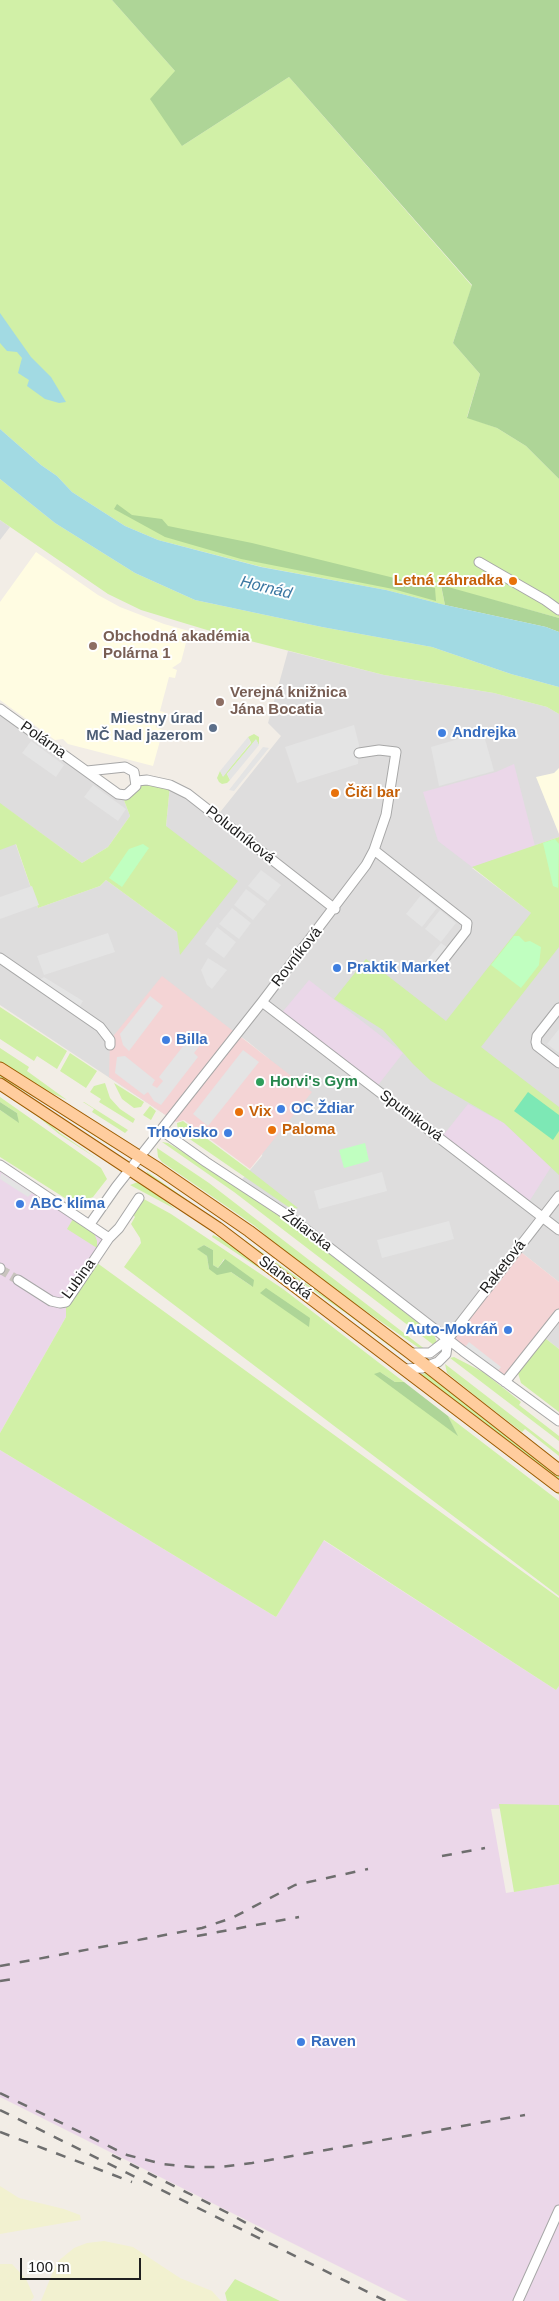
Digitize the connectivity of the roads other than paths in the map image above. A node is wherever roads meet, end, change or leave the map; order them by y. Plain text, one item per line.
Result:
1 (479, 562) dead end
2 (559, 610) edge
3 (0, 709) edge
4 (359, 753) dead end
5 (87, 771) junction
6 (137, 781) junction
7 (374, 850) junction
8 (334, 909) junction
9 (0, 958) edge
10 (437, 968) dead end
11 (262, 1002) junction
12 (559, 1008) edge
13 (110, 1045) dead end
14 (559, 1063) edge
15 (0, 1068) edge
16 (0, 1084) edge
17 (161, 1130) junction
18 (140, 1157) junction
19 (0, 1165) edge
20 (130, 1169) junction
21 (559, 1196) edge
22 (139, 1198) dead end
23 (542, 1217) junction
24 (90, 1224) junction
25 (559, 1230) edge
26 (109, 1238) junction
27 (18, 1280) tunnel mouth
28 (559, 1314) edge
29 (448, 1339) junction
30 (463, 1352) junction
31 (410, 1353) junction
32 (443, 1357) junction
33 (426, 1367) junction
34 (404, 1368) junction
35 (445, 1382) junction
36 (505, 1382) junction
37 (559, 1421) edge
38 (559, 1470) edge
39 (559, 1487) edge
40 (559, 2210) edge
41 (518, 2301) edge

1 - 2 street
3 - 5 street, Polárna
4 - 7 street, Rovníková
5 - 6 street
5 - 6 street, Polárna
6 - 8 street, Poludníková
7 - 8 street, Rovníková
7 - 10 street
8 - 11 street, Rovníková
9 - 13 street
11 - 17 street, Rovníková
11 - 23 street, Sputniková
12 - 14 street
15 - 18 main road, Slanecká
16 - 20 main road, Slanecká
17 - 18 street, Rovníková
17 - 29 street, Ždiarska
18 - 20 street, Rovníková
18 - 31 main road, Slanecká
19 - 24 street
20 - 24 street
20 - 34 main road, Slanecká
21 - 23 street, Raketová
22 - 26 street, Lubina
23 - 25 street, Sputniková
23 - 29 street, Raketová
24 - 26 street
26 - 27 street, Lubina
28 - 36 street
29 - 30 street, Ždiarska
29 - 31 street, Raketová
29 - 32 street
30 - 32 street
30 - 36 street, Ždiarska
31 - 33 main road, Slanecká
32 - 33 street
32 - 35 street
33 - 34 street
33 - 35 main road, Slanecká
34 - 39 main road, Slanecká
35 - 38 main road, Slanecká
36 - 37 street, Ždiarska
40 - 41 street

